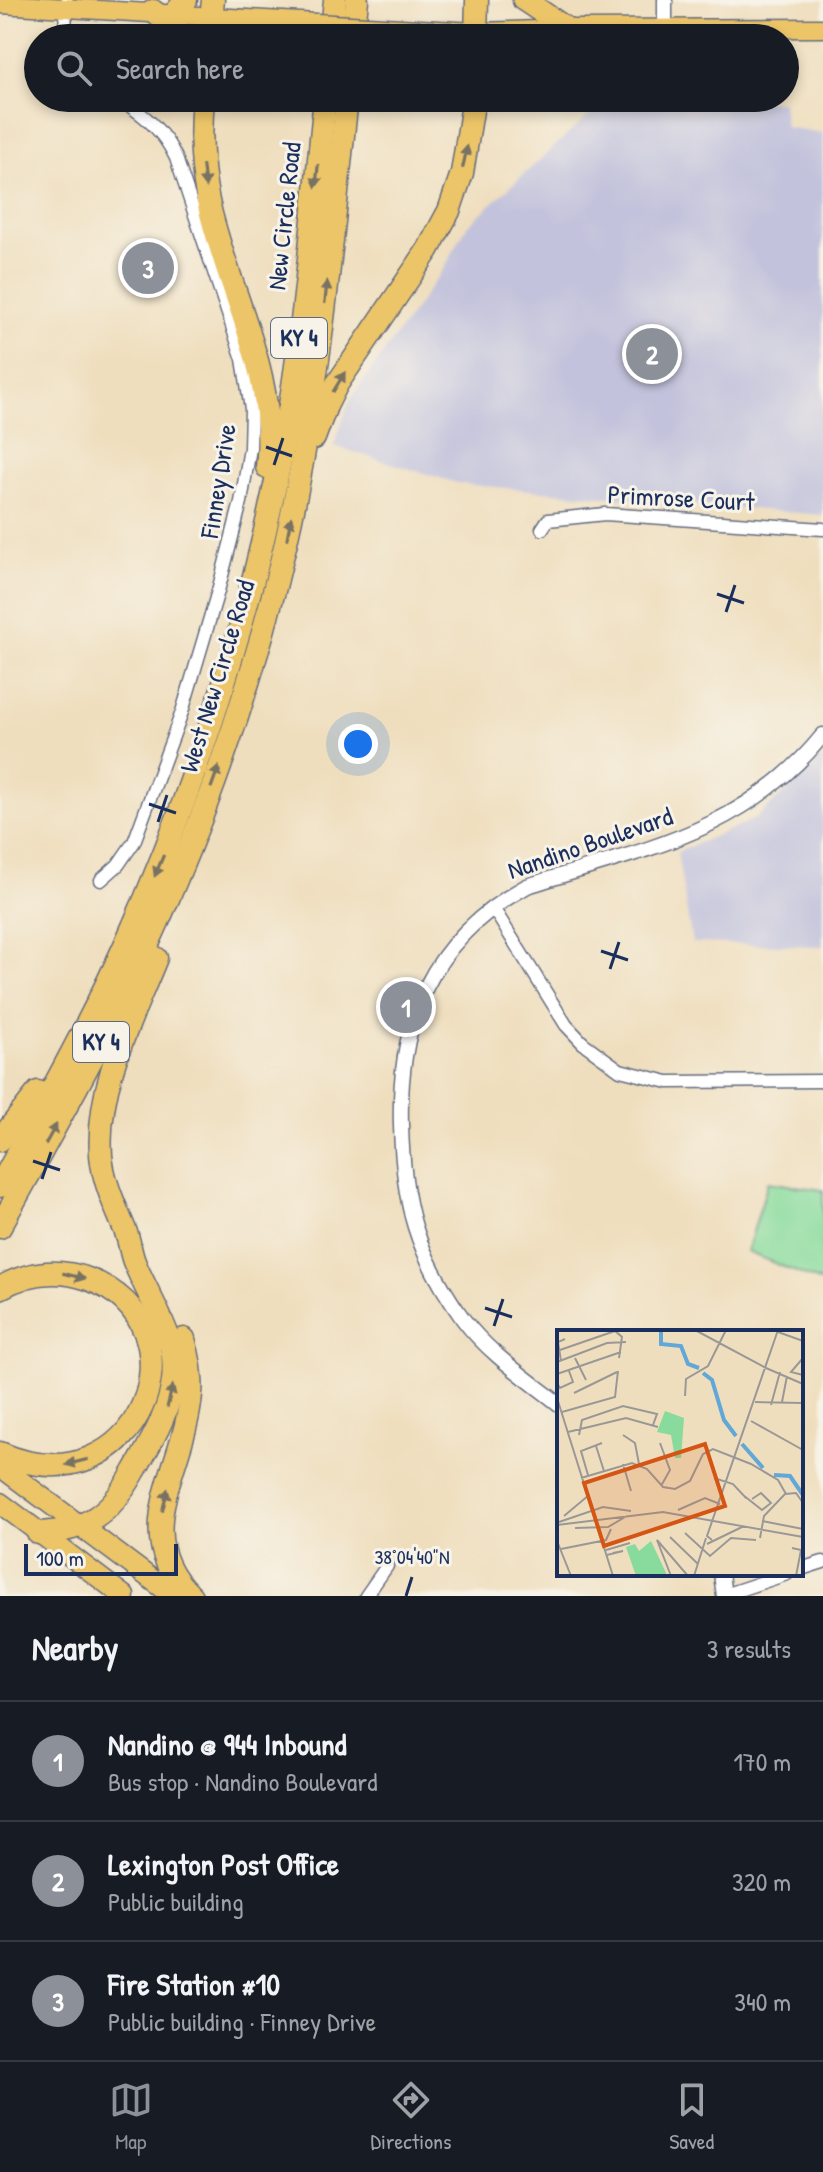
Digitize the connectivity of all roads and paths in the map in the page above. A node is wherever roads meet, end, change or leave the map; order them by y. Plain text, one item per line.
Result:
1 (335, 0) edge
2 (357, 0) edge
3 (477, 0) edge
4 (524, 0) edge
5 (665, 0) edge
6 (0, 4) edge
7 (66, 4) edge
8 (172, 8) edge
9 (211, 18) edge
10 (65, 24) edge
11 (332, 24) edge
12 (334, 24) edge
13 (354, 24) edge
14 (476, 24) edge
15 (560, 24) edge
16 (665, 24) edge
17 (799, 28) edge
18 (823, 28) edge
19 (139, 112) edge
20 (203, 112) edge
21 (323, 112) edge
22 (345, 112) edge
23 (472, 112) edge
24 (298, 480) junction
25 (542, 529) dead end
26 (823, 529) edge
27 (254, 576) junction
28 (823, 735) edge
29 (189, 851) junction
30 (101, 880) dead end
31 (493, 908) junction
32 (88, 1023) junction
33 (823, 1081) edge
34 (0, 1140) edge
35 (0, 1186) edge
36 (0, 1227) edge
37 (132, 1244) junction
38 (0, 1288) edge
39 (557, 1402) edge
40 (0, 1453) edge
41 (0, 1466) edge
42 (0, 1503) edge
43 (81, 1527) junction
44 (38, 1533) junction
45 (823, 1562) edge
46 (387, 1566) dead end
47 (803, 1568) edge
48 (721, 1576) edge
49 (781, 1576) edge
50 (124, 1596) edge
51 (174, 1596) edge
52 (191, 1596) edge
53 (366, 1596) edge
54 (724, 1596) edge

1 - 11 highway
2 - 13 highway
3 - 14 highway
4 - 15 highway
5 - 16 street
6 - 7 main road
7 - 8 main road
7 - 10 street
8 - 9 main road
9 - 12 main road, bridge
17 - 18 main road
19 - 30 street, Finney Drive
20 -> 27 highway
21 -> 27 highway, New Circle Road / KY 4
24 -> 22 highway, New Circle Road / KY 4
24 -> 23 highway
29 -> 24 highway, West New Circle Road / KY 4
25 - 26 street, Primrose Court
27 -> 32 highway, West New Circle Road / KY 4
28 - 31 street, Nandino Boulevard
36 -> 29 highway, West New Circle Road / KY 4
29 - 37 highway
31 - 33 street
31 - 39 street, Nandino Boulevard
32 - 34 highway
32 - 35 highway, West New Circle Road / KY 4
43 -> 37 highway
52 -> 37 highway
38 -> 40 highway
41 - 43 highway
42 - 44 highway
43 - 44 highway
43 - 51 highway
44 - 50 highway
45 - 47 street
46 - 53 street
48 - 54 street
49 - 54 street

